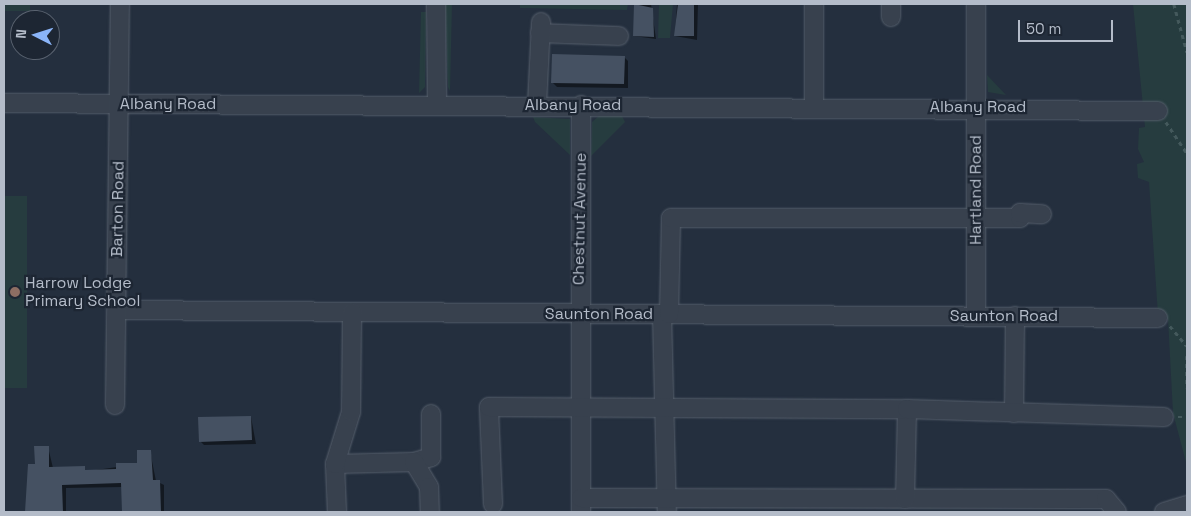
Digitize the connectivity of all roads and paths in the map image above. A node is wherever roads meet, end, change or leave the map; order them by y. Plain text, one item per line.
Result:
1 (120, 4) edge
2 (436, 4) edge
3 (814, 4) edge
4 (976, 4) edge
5 (1172, 4) edge
6 (619, 36) dead end
7 (1187, 52) edge
8 (4, 103) edge
9 (119, 104) junction
10 (437, 104) junction
11 (537, 105) junction
12 (581, 105) junction
13 (814, 106) junction
14 (976, 107) junction
15 (1150, 109) joint
16 (1187, 153) edge
17 (1042, 214) dead end
18 (976, 217) junction
19 (117, 310) junction
20 (352, 312) junction
21 (579, 314) junction
22 (666, 314) junction
23 (976, 316) junction
24 (1015, 316) junction
25 (1158, 318) joint
26 (1187, 346) edge
27 (1187, 356) edge
28 (1187, 388) edge
29 (115, 405) dead end
30 (664, 409) junction
31 (907, 409) junction
32 (579, 410) junction
33 (1014, 413) junction
34 (431, 414) dead end
35 (1164, 417) dead end
36 (414, 462) junction
37 (335, 464) junction
38 (905, 499) junction
39 (493, 504) dead end
40 (581, 505) edge
41 (667, 505) edge
42 (1187, 505) edge
43 (869, 506) edge
44 (1014, 506) edge
45 (337, 512) edge
46 (430, 512) edge
47 (1117, 512) edge
48 (1164, 512) edge

1 - 9 street, Barton Road
2 - 10 street
3 - 13 street
4 - 14 street, Hartland Road
5 - 7 path
6 - 11 street
8 - 9 street, Albany Road
9 - 10 street, Albany Road
9 - 19 street, Barton Road
10 - 11 street, Albany Road
11 - 12 street, Albany Road
12 - 13 street, Albany Road
12 - 21 street, Chestnut Avenue
13 - 14 street, Albany Road
14 - 15 street, Albany Road
14 - 18 street, Hartland Road
15 - 16 path
17 - 18 street
18 - 22 street
18 - 23 street, Hartland Road
19 - 20 street, Saunton Road
19 - 29 street, Barton Road
20 - 21 street, Saunton Road
20 - 37 street
21 - 22 street, Saunton Road
21 - 32 street, Chestnut Avenue
22 - 23 street, Saunton Road
22 - 30 street
23 - 24 street, Saunton Road
24 - 25 street, Saunton Road
24 - 33 street
25 - 26 path
27 - 28 path
30 - 31 street
30 - 32 street
30 - 41 street
31 - 33 street
31 - 38 street
32 - 39 street
32 - 40 street, Chestnut Avenue
33 - 35 street
34 - 36 street
36 - 37 street
36 - 46 street
37 - 45 street
38 - 43 street
38 - 44 street
40 - 41 street
41 - 43 street
42 - 48 street
44 - 47 street

